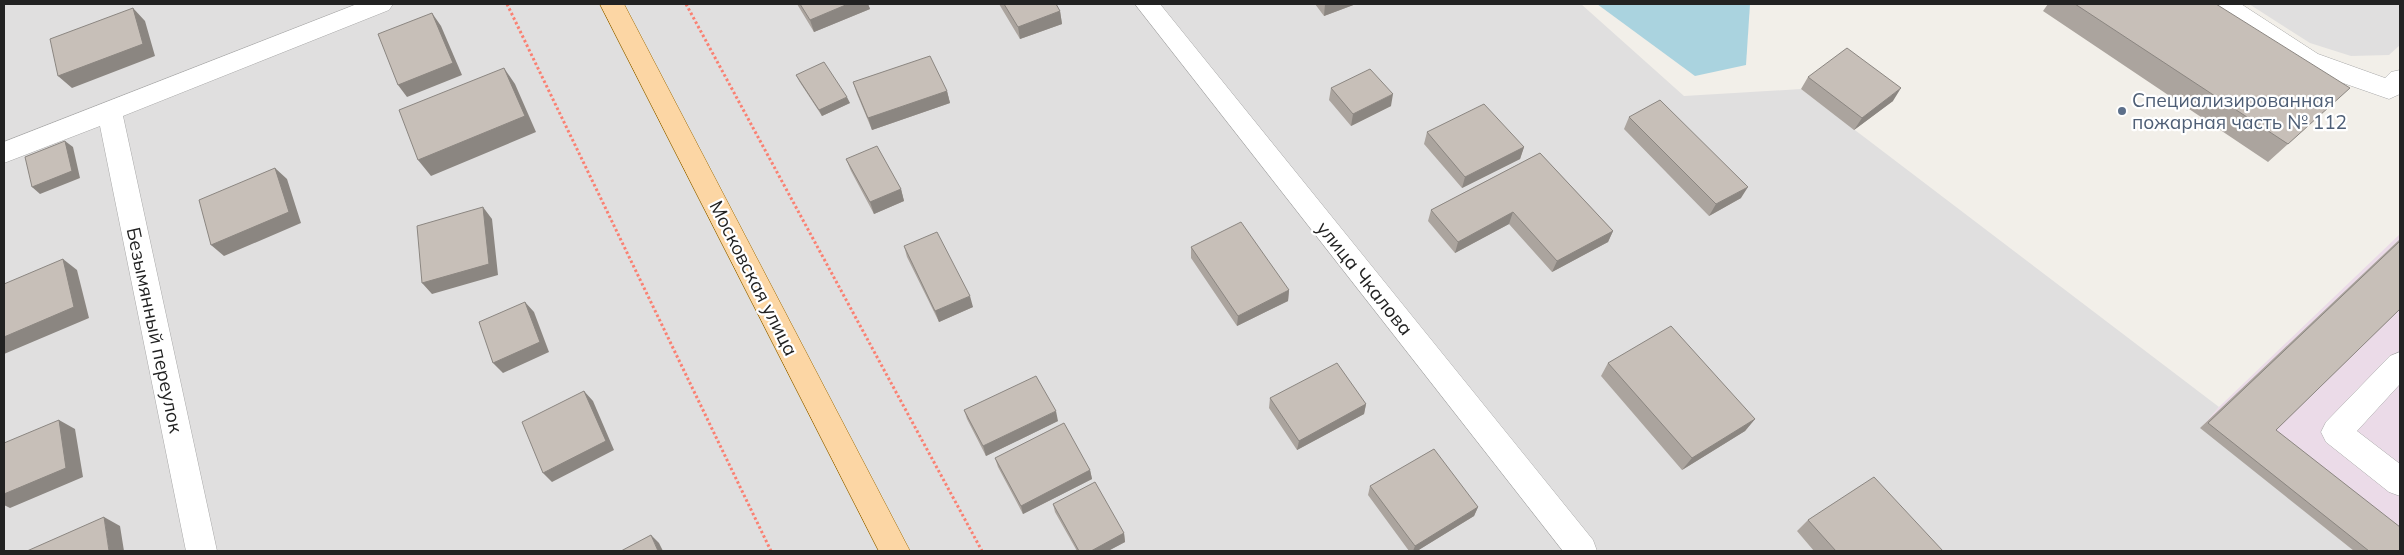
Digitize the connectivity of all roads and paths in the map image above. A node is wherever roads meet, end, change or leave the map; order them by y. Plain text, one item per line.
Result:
1 (381, 4) edge
2 (507, 4) edge
3 (612, 4) edge
4 (686, 4) edge
5 (1147, 4) edge
6 (2222, 4) edge
7 (2394, 84) edge
8 (110, 110) junction
9 (4, 152) edge
10 (2400, 365) edge
11 (2400, 482) edge
12 (201, 551) edge
13 (771, 551) edge
14 (895, 551) edge
15 (982, 551) edge
16 (1582, 551) edge

1 - 8 street
2 - 13 path
3 - 14 main road, Московская улица
4 - 15 path
5 - 16 street, улица Чкалова
6 - 7 street
8 - 9 street
8 - 12 street, Безымянный переулок
10 - 11 street

